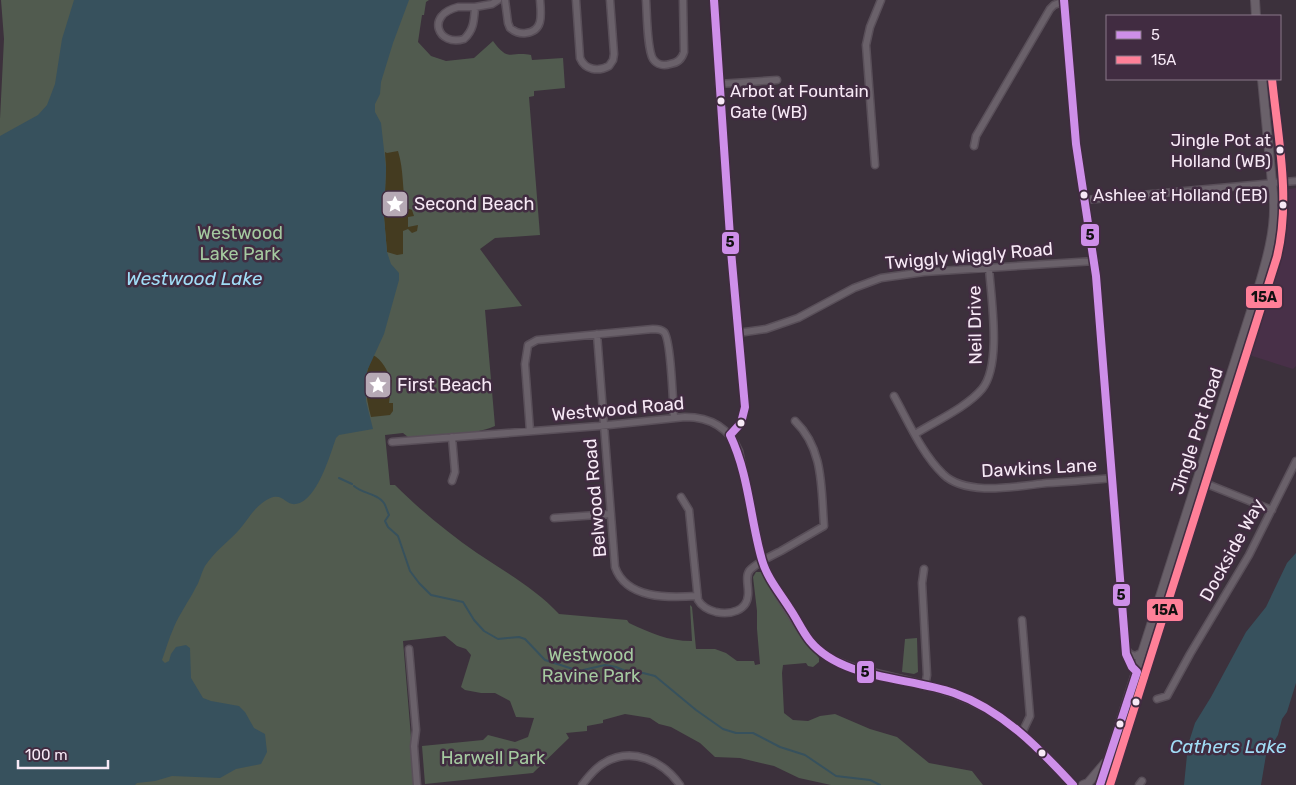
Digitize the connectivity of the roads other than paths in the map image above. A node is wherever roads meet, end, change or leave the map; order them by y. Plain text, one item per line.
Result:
1 (498, 0) edge
2 (505, 0) edge
3 (540, 0) edge
4 (576, 0) edge
5 (610, 0) edge
6 (646, 0) edge
7 (683, 0) edge
8 (714, 0) edge
9 (881, 0) edge
10 (1255, 0) edge
11 (1064, 1) edge
12 (475, 7) junction
13 (1256, 15) edge
14 (777, 80) dead end
15 (1262, 80) edge
16 (720, 84) junction
17 (974, 146) dead end
18 (875, 165) dead end
19 (1296, 181) edge
20 (1272, 182) junction
21 (1085, 200) junction
22 (1094, 261) junction
23 (989, 268) junction
24 (738, 333) junction
25 (597, 334) junction
26 (894, 396) dead end
27 (674, 418) junction
28 (796, 421) dead end
29 (604, 425) junction
30 (530, 431) junction
31 (915, 434) junction
32 (730, 435) junction
33 (452, 437) junction
34 (392, 442) dead end
35 (1296, 461) edge
36 (1112, 478) junction
37 (1197, 480) junction
38 (452, 481) dead end
39 (681, 497) dead end
40 (1272, 510) junction
41 (611, 514) junction
42 (554, 518) dead end
43 (762, 561) junction
44 (924, 570) dead end
45 (696, 596) junction
46 (1022, 620) dead end
47 (409, 649) dead end
48 (1126, 649) junction
49 (1143, 652) junction
50 (1137, 672) junction
51 (925, 686) junction
52 (1157, 700) dead end
53 (1022, 732) junction
54 (1108, 759) junction
55 (417, 785) edge
56 (582, 785) edge
57 (680, 785) edge
58 (1073, 785) edge
59 (1083, 785) edge
60 (1100, 785) edge

1 - 12 street
2 - 3 street
4 - 5 street
6 - 7 street
8 - 16 street
9 - 18 street
10 - 13 street
11 - 17 street
11 - 21 street
12 - 12 street
14 - 16 street
15 - 20 street, Jingle Pot Road
16 - 24 street
19 - 20 street
20 - 21 street
20 - 37 street, Jingle Pot Road
21 - 22 street
22 - 23 street, Twiggly Wiggly Road
22 - 36 street
23 - 24 street, Twiggly Wiggly Road
23 - 31 street, Neil Drive
24 - 32 street
25 - 27 street
25 - 29 street, Belwood Road
25 - 30 street
26 - 31 street, Dawkins Lane
27 - 29 street, Westwood Road
27 - 32 street, Westwood Road
28 - 43 street
29 - 30 street, Westwood Road
29 - 41 street, Belwood Road
30 - 33 street, Westwood Road
31 - 36 street, Dawkins Lane
32 - 43 street
33 - 34 street, Westwood Road
33 - 38 street
35 - 40 street, Dockside Way
36 - 48 street
37 - 40 street
37 - 49 street, Jingle Pot Road
39 - 45 street
40 - 52 street, Dockside Way
41 - 42 street
41 - 45 street, Belwood Road
43 - 45 street
43 - 51 street
44 - 51 street
46 - 53 street
47 - 55 street
48 - 49 street
48 - 50 street
49 - 50 street, Jingle Pot Road
50 - 54 street, Jingle Pot Road
51 - 53 street
53 - 58 street
54 - 59 street
54 - 60 street, Jingle Pot Road
56 - 57 street

